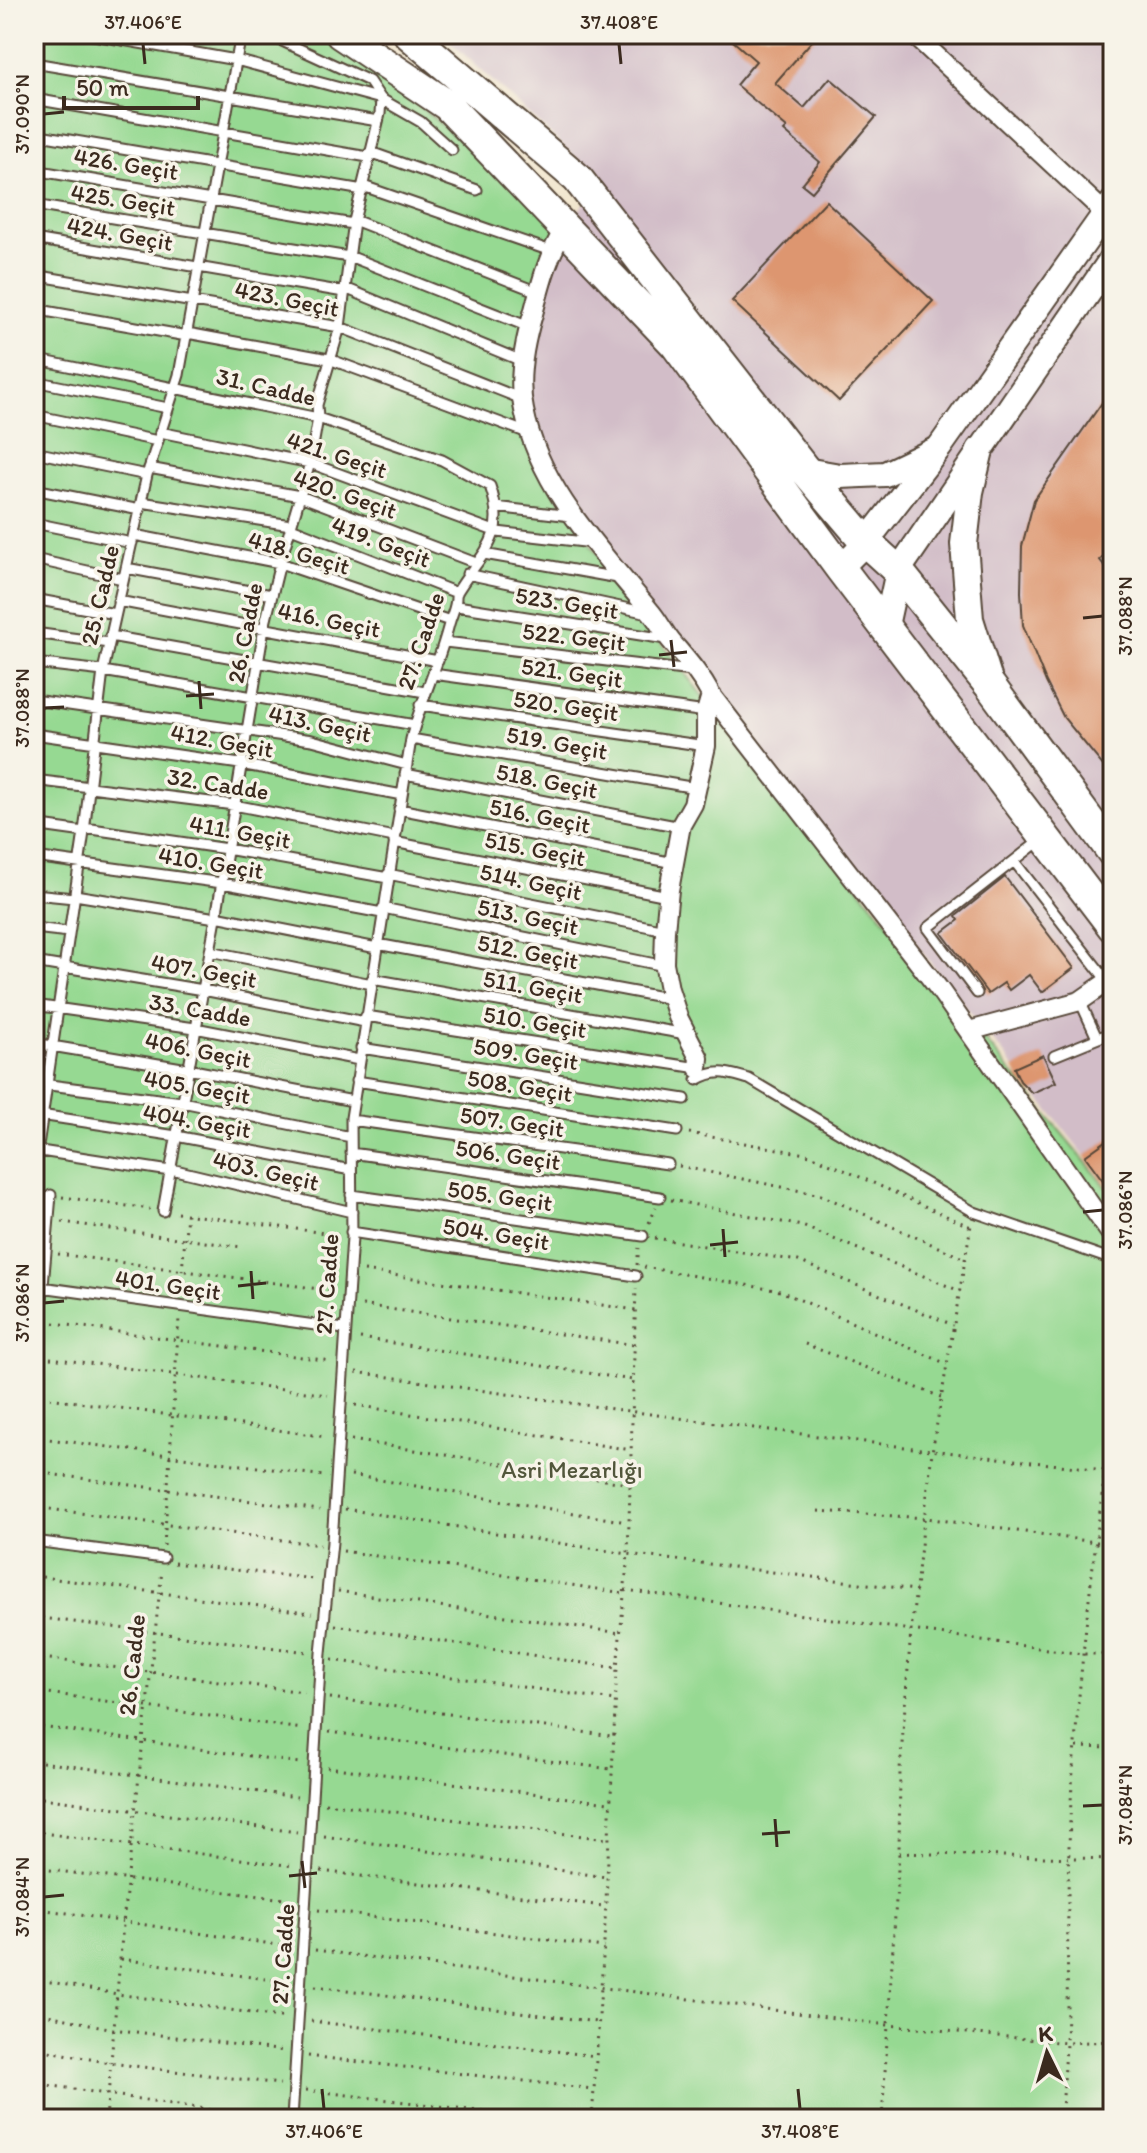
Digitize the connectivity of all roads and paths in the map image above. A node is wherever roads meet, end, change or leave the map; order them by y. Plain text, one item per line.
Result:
1 (36, 34) edge
2 (88, 34) edge
3 (241, 34) edge
4 (267, 34) edge
5 (341, 34) edge
6 (409, 34) edge
7 (913, 34) edge
8 (34, 46) edge
9 (236, 60) junction
10 (34, 63) edge
11 (229, 96) junction
12 (34, 99) edge
13 (381, 99) junction
14 (378, 121) junction
15 (223, 131) junction
16 (34, 134) edge
17 (452, 150) dead end
18 (369, 154) junction
19 (217, 166) junction
20 (34, 170) edge
21 (363, 188) junction
22 (477, 190) dead end
23 (211, 198) junction
24 (34, 205) edge
25 (1109, 207) edge
26 (354, 222) junction
27 (205, 233) junction
28 (34, 239) edge
29 (558, 240) junction
30 (349, 256) junction
31 (1111, 261) edge
32 (199, 268) junction
33 (34, 275) edge
34 (345, 290) junction
35 (538, 292) junction
36 (193, 301) junction
37 (34, 309) edge
38 (340, 327) junction
39 (529, 327) junction
40 (187, 334) junction
41 (34, 359) edge
42 (329, 359) junction
43 (522, 361) junction
44 (34, 381) edge
45 (175, 387) junction
46 (522, 399) junction
47 (168, 408) junction
48 (34, 415) edge
49 (318, 418) junction
50 (531, 434) junction
51 (159, 436) junction
52 (939, 448) junction
53 (980, 450) junction
54 (34, 452) edge
55 (310, 463) junction
56 (805, 470) junction
57 (148, 471) junction
58 (34, 489) edge
59 (300, 496) junction
60 (140, 506) junction
61 (495, 507) junction
62 (574, 516) junction
63 (34, 523) edge
64 (291, 526) junction
65 (497, 532) junction
66 (133, 539) junction
67 (866, 542) junction
68 (594, 544) junction
69 (484, 554) junction
70 (34, 559) edge
71 (280, 563) junction
72 (476, 563) junction
73 (126, 568) junction
74 (840, 568) junction
75 (898, 571) junction
76 (467, 574) junction
77 (123, 579) junction
78 (624, 579) junction
79 (457, 593) junction
80 (272, 595) junction
81 (34, 599) edge
82 (118, 601) junction
83 (457, 606) junction
84 (115, 614) junction
85 (653, 614) junction
86 (450, 621) junction
87 (886, 626) junction
88 (264, 628) junction
89 (34, 633) edge
90 (110, 639) junction
91 (670, 640) junction
92 (445, 642) junction
93 (438, 661) junction
94 (258, 662) junction
95 (34, 663) edge
96 (103, 671) junction
97 (699, 672) junction
98 (433, 674) junction
99 (991, 687) junction
100 (425, 692) junction
101 (252, 696) junction
102 (34, 700) edge
103 (708, 703) junction
104 (420, 705) junction
105 (98, 708) junction
106 (415, 725) junction
107 (246, 729) junction
108 (34, 734) edge
109 (411, 739) junction
110 (94, 741) junction
111 (706, 746) junction
112 (240, 764) junction
113 (406, 769) junction
114 (34, 780) edge
115 (90, 786) junction
116 (696, 788) junction
117 (402, 795) junction
118 (234, 805) junction
119 (399, 809) junction
120 (34, 825) edge
121 (681, 827) junction
122 (84, 830) junction
123 (1044, 837) junction
124 (394, 839) junction
125 (227, 849) junction
126 (1113, 853) edge
127 (34, 857) edge
128 (1014, 861) junction
129 (79, 863) junction
130 (674, 863) junction
131 (388, 876) junction
132 (222, 883) junction
133 (34, 894) edge
134 (668, 896) junction
135 (75, 897) junction
136 (382, 911) junction
137 (216, 917) junction
138 (1113, 927) edge
139 (34, 928) edge
140 (665, 930) junction
141 (69, 932) junction
142 (377, 946) junction
143 (210, 951) junction
144 (34, 962) edge
145 (64, 966) junction
146 (665, 966) junction
147 (1110, 980) edge
148 (372, 981) junction
149 (203, 990) junction
150 (977, 993) dead end
151 (672, 999) junction
152 (1080, 1001) junction
153 (34, 1005) edge
154 (58, 1007) junction
155 (366, 1019) junction
156 (195, 1028) junction
157 (969, 1031) junction
158 (1113, 1032) edge
159 (686, 1034) junction
160 (1097, 1038) junction
161 (34, 1043) edge
162 (53, 1044) junction
163 (361, 1048) junction
164 (1054, 1056) dead end
165 (359, 1060) junction
166 (188, 1069) junction
167 (698, 1074) junction
168 (356, 1081) junction
169 (34, 1083) edge
170 (48, 1085) junction
171 (685, 1099) dead end
172 (353, 1101) junction
173 (182, 1102) junction
174 (39, 1114) edge
175 (351, 1120) junction
176 (677, 1131) joint
177 (176, 1136) junction
178 (351, 1137) junction
179 (36, 1150) edge
180 (351, 1153) junction
181 (668, 1164) joint
182 (170, 1170) junction
183 (351, 1170) junction
184 (34, 1173) edge
185 (51, 1195) joint
186 (351, 1195) junction
187 (660, 1197) junction
188 (163, 1211) junction
189 (352, 1212) junction
190 (974, 1212) junction
191 (187, 1214) junction
192 (47, 1220) junction
193 (971, 1227) junction
194 (351, 1234) junction
195 (643, 1236) junction
196 (1113, 1237) edge
197 (184, 1239) junction
198 (241, 1247) dead end
199 (44, 1252) junction
200 (965, 1259) junction
201 (1113, 1260) edge
202 (348, 1269) junction
203 (182, 1271) junction
204 (636, 1271) junction
205 (38, 1287) edge
206 (960, 1291) junction
207 (346, 1298) junction
208 (180, 1306) junction
209 (636, 1310) junction
210 (39, 1321) junction
211 (954, 1326) junction
212 (344, 1332) junction
213 (177, 1341) junction
214 (805, 1344) dead end
215 (635, 1345) junction
216 (36, 1356) junction
217 (947, 1364) junction
218 (342, 1366) junction
219 (174, 1376) junction
220 (634, 1380) junction
221 (34, 1388) edge
222 (34, 1396) edge
223 (941, 1397) junction
224 (340, 1400) junction
225 (633, 1413) junction
226 (172, 1415) junction
227 (1113, 1418) edge
228 (34, 1437) edge
229 (337, 1438) junction
230 (631, 1450) junction
231 (932, 1452) junction
232 (169, 1455) junction
233 (1105, 1470) junction
234 (34, 1472) edge
235 (335, 1474) junction
236 (630, 1484) junction
237 (167, 1490) junction
238 (34, 1507) edge
239 (334, 1510) junction
240 (818, 1511) dead end
241 (926, 1518) junction
242 (629, 1522) junction
243 (165, 1525) junction
244 (34, 1541) edge
245 (1095, 1542) junction
246 (1113, 1542) edge
247 (331, 1548) junction
248 (628, 1554) junction
249 (163, 1560) junction
250 (34, 1576) edge
251 (327, 1585) junction
252 (916, 1590) junction
253 (625, 1592) junction
254 (160, 1594) junction
255 (34, 1617) edge
256 (324, 1619) junction
257 (911, 1631) junction
258 (620, 1633) junction
259 (157, 1634) junction
260 (1082, 1654) junction
261 (1113, 1654) edge
262 (321, 1656) junction
263 (34, 1657) edge
264 (617, 1668) junction
265 (152, 1673) junction
266 (34, 1691) edge
267 (319, 1695) junction
268 (615, 1700) junction
269 (148, 1707) junction
270 (34, 1726) edge
271 (317, 1731) junction
272 (613, 1736) junction
273 (144, 1740) junction
274 (1076, 1747) junction
275 (1113, 1748) edge
276 (34, 1761) edge
277 (315, 1766) junction
278 (611, 1769) junction
279 (140, 1776) junction
280 (34, 1797) edge
281 (313, 1800) junction
282 (610, 1803) junction
283 (136, 1812) junction
284 (34, 1832) edge
285 (311, 1834) junction
286 (608, 1839) junction
287 (132, 1846) junction
288 (899, 1853) junction
289 (1069, 1857) junction
290 (1113, 1859) edge
291 (34, 1868) edge
292 (309, 1869) junction
293 (606, 1877) junction
294 (128, 1882) junction
295 (307, 1905) junction
296 (604, 1907) junction
297 (34, 1908) edge
298 (124, 1921) junction
299 (604, 1947) junction
300 (304, 1949) junction
301 (121, 1959) junction
302 (34, 1979) edge
303 (301, 1984) junction
304 (600, 1986) junction
305 (117, 1994) junction
306 (34, 2012) edge
307 (299, 2019) junction
308 (598, 2022) junction
309 (888, 2025) junction
310 (113, 2029) junction
311 (1113, 2041) edge
312 (1067, 2043) junction
313 (34, 2048) edge
314 (297, 2053) junction
315 (596, 2056) junction
316 (110, 2063) junction
317 (34, 2083) edge
318 (294, 2087) junction
319 (593, 2089) junction
320 (107, 2095) junction
321 (106, 2119) edge
322 (271, 2119) edge
323 (292, 2119) edge
324 (548, 2119) edge
325 (592, 2119) edge
326 (882, 2119) edge
327 (1061, 2119) edge

1 - 8 lane
2 - 9 lane
3 - 9 lane, 25. Cadde
4 - 13 lane
5 - 29 main road
6 - 56 main road
7 - 25 street
9 - 11 lane, 25. Cadde
9 - 13 lane
10 - 11 lane
11 - 14 lane
11 - 15 lane, 25. Cadde
12 - 15 lane
13 - 14 lane, 26. Cadde
13 - 17 lane
14 - 18 lane, 26. Cadde
15 - 18 lane
15 - 19 lane, 25. Cadde
16 - 19 lane
18 - 21 lane, 26. Cadde
18 - 22 lane
19 - 21 lane
19 - 23 lane, 25. Cadde
20 - 23 lane, 426. Geçit
21 - 26 lane, 26. Cadde
21 - 29 lane
23 - 26 lane, 426. Geçit
23 - 27 lane, 25. Cadde
24 - 27 lane, 425. Geçit
25 - 52 street
26 - 30 lane, 26. Cadde
26 - 35 lane, 426. Geçit
27 - 30 lane, 425. Geçit
27 - 32 lane, 25. Cadde
28 - 32 lane, 424. Geçit
29 - 35 street
29 - 74 main road
30 - 34 lane, 26. Cadde
30 - 39 lane, 425. Geçit
31 - 53 street
32 - 34 lane, 424. Geçit
32 - 36 lane, 25. Cadde
33 - 36 lane, 423. Geçit
34 - 38 lane, 26. Cadde
34 - 43 lane, 424. Geçit
35 - 39 street
36 - 38 lane, 423. Geçit
36 - 40 lane, 25. Cadde
37 - 40 lane
38 - 42 lane, 26. Cadde
38 - 46 lane, 423. Geçit
39 - 43 street
40 - 42 lane
40 - 45 lane, 25. Cadde
41 - 45 lane, 31. Cadde
42 - 49 lane, 26. Cadde
42 - 50 lane
43 - 46 street
44 - 47 lane
45 - 47 lane, 25. Cadde
45 - 49 lane, 31. Cadde
46 - 50 street
47 - 51 lane, 25. Cadde
48 - 51 lane, 421. Geçit
49 - 55 lane, 26. Cadde
49 - 61 lane, 31. Cadde
50 - 62 street
51 - 55 lane, 421. Geçit
51 - 57 lane, 25. Cadde
52 - 56 street
52 - 67 street
53 - 75 street
53 - 99 main road
54 - 57 lane, 420. Geçit
55 - 59 lane, 26. Cadde
55 - 65 lane, 421. Geçit
56 - 67 main road
57 - 59 lane, 420. Geçit
57 - 60 lane, 25. Cadde
58 - 60 lane, 419. Geçit
59 - 64 lane, 26. Cadde
59 - 72 lane, 420. Geçit
60 - 64 lane, 419. Geçit
60 - 66 lane, 25. Cadde
61 - 62 lane
61 - 65 lane
62 - 68 street
63 - 66 lane, 418. Geçit
64 - 71 lane, 26. Cadde
64 - 79 lane, 419. Geçit
65 - 68 lane, 421. Geçit
65 - 69 lane, 27. Cadde
66 - 71 lane, 418. Geçit
66 - 73 lane, 25. Cadde
67 - 74 street
67 - 75 main road
68 - 78 street
69 - 72 lane, 27. Cadde
69 - 78 lane
70 - 77 lane
71 - 80 lane, 26. Cadde
71 - 86 lane, 418. Geçit
72 - 76 lane, 27. Cadde
73 - 77 lane, 25. Cadde
73 - 80 lane
74 - 87 main road
75 - 87 street
75 - 99 main road
76 - 79 lane, 27. Cadde
76 - 85 lane, 523. Geçit
77 - 82 lane, 25. Cadde
78 - 85 street
79 - 83 lane, 27. Cadde
80 - 88 lane, 26. Cadde
81 - 84 lane
82 - 84 lane, 25. Cadde
82 - 88 lane, 416. Geçit
83 - 86 lane, 27. Cadde
83 - 91 lane, 523. Geçit
84 - 90 lane, 25. Cadde
85 - 91 street
86 - 92 lane, 27. Cadde
87 - 123 main road
88 - 93 lane, 416. Geçit
88 - 94 lane, 26. Cadde
89 - 90 lane
90 - 94 lane
90 - 96 lane, 25. Cadde
91 - 97 street
92 - 93 lane, 27. Cadde
92 - 97 lane, 522. Geçit
93 - 98 lane, 27. Cadde
94 - 100 lane
94 - 101 lane, 26. Cadde
95 - 96 lane
96 - 101 lane
96 - 105 lane, 25. Cadde
97 - 103 street
98 - 100 lane, 27. Cadde
98 - 103 lane, 521. Geçit
99 - 126 main road
100 - 104 lane, 27. Cadde
101 - 106 lane
101 - 107 lane, 26. Cadde
102 - 105 lane, 413. Geçit
103 - 111 street
103 - 157 street
104 - 106 lane, 27. Cadde
104 - 111 lane, 520. Geçit
105 - 107 lane, 413. Geçit
105 - 110 lane, 25. Cadde
106 - 109 lane, 27. Cadde
107 - 112 lane, 26. Cadde
107 - 113 lane, 413. Geçit
108 - 110 lane, 412. Geçit
109 - 113 lane, 27. Cadde
109 - 116 lane, 519. Geçit
110 - 112 lane, 412. Geçit
110 - 115 lane, 25. Cadde
111 - 116 street
112 - 117 lane, 412. Geçit
112 - 118 lane, 26. Cadde
113 - 117 lane, 27. Cadde
113 - 121 lane, 518. Geçit
114 - 115 lane, 32. Cadde
115 - 118 lane, 32. Cadde
115 - 122 lane, 25. Cadde
116 - 121 street
117 - 119 lane, 27. Cadde
118 - 124 lane, 32. Cadde
118 - 125 lane, 26. Cadde
119 - 124 lane, 27. Cadde
119 - 130 lane, 516. Geçit
120 - 122 lane, 411. Geçit
121 - 130 street
122 - 125 lane, 411. Geçit
122 - 129 lane, 25. Cadde
123 - 128 lane
123 - 138 main road
124 - 131 lane, 27. Cadde
124 - 134 lane, 515. Geçit
125 - 131 lane, 411. Geçit
125 - 132 lane, 26. Cadde
127 - 129 lane, 410. Geçit
128 - 147 lane
128 - 150 lane
129 - 132 lane, 410. Geçit
129 - 135 lane, 25. Cadde
130 - 134 street
131 - 136 lane, 27. Cadde
131 - 140 lane, 514. Geçit
132 - 136 lane, 410. Geçit
132 - 137 lane, 26. Cadde
133 - 135 lane, 512. Geçit
134 - 140 street
135 - 137 lane, 512. Geçit
135 - 141 lane, 25. Cadde
136 - 142 lane, 27. Cadde
136 - 146 lane, 513. Geçit
137 - 142 lane, 512. Geçit
137 - 143 lane, 26. Cadde
139 - 141 lane
140 - 146 street
141 - 145 lane, 25. Cadde
142 - 148 lane, 27. Cadde
142 - 151 lane, 512. Geçit
143 - 148 lane, 511. Geçit
143 - 149 lane, 26. Cadde
144 - 145 lane, 407. Geçit
145 - 149 lane, 407. Geçit
145 - 154 lane, 25. Cadde
146 - 151 street
147 - 152 street
148 - 155 lane, 27. Cadde
148 - 159 lane, 511. Geçit
149 - 155 lane, 407. Geçit
149 - 156 lane, 26. Cadde
151 - 159 street
152 - 157 street
152 - 160 lane
153 - 154 lane, 33. Cadde
154 - 156 lane, 33. Cadde
154 - 162 lane, 25. Cadde
155 - 163 lane, 27. Cadde
155 - 167 lane, 510. Geçit
156 - 165 lane, 33. Cadde
156 - 166 lane, 26. Cadde
157 - 196 street
158 - 160 lane
159 - 167 street
160 - 164 lane
161 - 162 lane, 406. Geçit
162 - 166 lane, 406. Geçit
162 - 170 lane, 25. Cadde
163 - 165 lane, 27. Cadde
163 - 171 lane, 509. Geçit
165 - 168 lane, 27. Cadde
166 - 172 lane, 406. Geçit
166 - 173 lane, 26. Cadde
167 - 190 lane, 510. Geçit
168 - 172 lane, 27. Cadde
168 - 176 lane, 508. Geçit
169 - 170 lane, 405. Geçit
170 - 173 lane, 405. Geçit
170 - 174 lane, 25. Cadde
172 - 175 lane, 27. Cadde
173 - 177 lane, 26. Cadde
173 - 178 lane, 405. Geçit
174 - 177 lane, 404. Geçit
174 - 179 lane, 25. Cadde
175 - 178 lane, 27. Cadde
175 - 181 lane, 507. Geçit
176 - 193 path
177 - 182 lane, 26. Cadde
177 - 183 lane, 404. Geçit
178 - 180 lane, 27. Cadde
179 - 182 lane, 403. Geçit
179 - 184 lane, 25. Cadde
180 - 183 lane, 27. Cadde
180 - 187 lane, 506. Geçit
181 - 200 path
182 - 188 lane, 26. Cadde
182 - 189 lane, 403. Geçit
183 - 186 lane, 27. Cadde
185 - 188 path
185 - 192 lane
186 - 189 lane, 27. Cadde
186 - 195 lane, 505. Geçit
187 - 195 path
187 - 206 path
188 - 191 path
189 - 194 lane, 27. Cadde
190 - 193 path
190 - 201 lane, 510. Geçit
191 - 194 path
191 - 197 path, 26. Cadde
192 - 197 path
192 - 199 lane
193 - 200 path
194 - 202 lane, 27. Cadde
194 - 204 lane, 504. Geçit
195 - 204 path
195 - 211 path
197 - 198 path
197 - 203 path, 26. Cadde
199 - 203 path
199 - 205 lane
200 - 206 path
202 - 207 lane, 27. Cadde
202 - 209 path
203 - 207 path
203 - 208 path, 26. Cadde
204 - 209 path
204 - 217 path
205 - 208 lane, 401. Geçit
205 - 210 lane
206 - 211 path
207 - 212 lane, 27. Cadde
207 - 215 path
208 - 212 lane, 401. Geçit
208 - 213 path, 26. Cadde
209 - 215 path
210 - 213 path
210 - 216 lane
211 - 217 path
212 - 218 lane, 27. Cadde
212 - 220 path
213 - 218 path
213 - 219 path, 26. Cadde
214 - 223 path
215 - 220 path
216 - 219 path
216 - 221 lane
217 - 223 path
218 - 224 lane, 27. Cadde
218 - 225 path
219 - 224 path
219 - 226 path, 26. Cadde
220 - 225 path
222 - 226 path
223 - 231 path
224 - 229 lane, 27. Cadde
224 - 230 path
225 - 230 path
225 - 231 path
226 - 229 path
226 - 232 path, 26. Cadde
227 - 233 path
228 - 232 path
229 - 235 lane, 27. Cadde
229 - 236 path
230 - 236 path
231 - 233 path
231 - 241 path
232 - 235 path
232 - 237 path, 26. Cadde
233 - 245 path
234 - 237 path
235 - 239 lane, 27. Cadde
235 - 242 path
236 - 242 path
237 - 239 path
237 - 243 path, 26. Cadde
238 - 243 path
239 - 247 lane, 27. Cadde
239 - 248 path
240 - 241 path
241 - 245 path
241 - 252 path
242 - 248 path
243 - 247 path
243 - 249 path, 26. Cadde
244 - 249 lane
245 - 246 path
245 - 260 path
247 - 251 lane, 27. Cadde
247 - 253 path
248 - 252 path
248 - 253 path
249 - 251 path
249 - 254 path, 26. Cadde
250 - 254 path
251 - 256 lane, 27. Cadde
251 - 258 path
252 - 257 path
253 - 257 path
253 - 258 path
254 - 256 path
254 - 259 path, 26. Cadde
255 - 259 path
256 - 262 lane, 27. Cadde
256 - 264 path
257 - 260 path
257 - 288 path
258 - 264 path
259 - 262 path
259 - 265 path, 26. Cadde
260 - 261 path
260 - 274 path
262 - 267 lane, 27. Cadde
262 - 268 path
263 - 265 path
264 - 268 path
265 - 267 path
265 - 269 path, 26. Cadde
266 - 269 path
267 - 271 lane, 27. Cadde
267 - 272 path
268 - 272 path
269 - 271 path
269 - 273 path, 26. Cadde
270 - 273 path
271 - 277 lane, 27. Cadde
271 - 278 path
272 - 278 path
273 - 277 path
273 - 279 path, 26. Cadde
274 - 275 path
274 - 289 path
276 - 279 path
277 - 281 lane, 27. Cadde
277 - 282 path
278 - 282 path
279 - 281 path
279 - 283 path, 26. Cadde
280 - 283 path
281 - 285 lane, 27. Cadde
281 - 286 path
282 - 286 path
283 - 285 path
283 - 287 path, 26. Cadde
284 - 287 path
285 - 292 lane, 27. Cadde
285 - 293 path
286 - 293 path
287 - 292 path
287 - 294 path, 26. Cadde
288 - 289 path
288 - 309 path
289 - 290 path
289 - 312 path
291 - 294 path
292 - 295 lane, 27. Cadde
292 - 296 path
293 - 296 path
294 - 295 path
294 - 298 path, 26. Cadde
295 - 299 path
295 - 300 lane, 27. Cadde
296 - 299 path
297 - 298 path
298 - 300 path
298 - 301 path, 26. Cadde
299 - 304 path
300 - 303 lane, 27. Cadde
300 - 304 path
301 - 303 path
301 - 305 path, 26. Cadde
302 - 305 path
303 - 307 lane, 27. Cadde
303 - 308 path
304 - 308 path
304 - 309 path
305 - 307 path
305 - 310 path, 26. Cadde
306 - 310 path
307 - 314 lane, 27. Cadde
307 - 315 path
308 - 315 path
309 - 312 path
309 - 326 path
310 - 314 path
310 - 316 path, 26. Cadde
311 - 312 path
312 - 327 path
313 - 316 path
314 - 318 lane, 27. Cadde
314 - 319 path
315 - 319 path
316 - 318 path
316 - 320 path, 26. Cadde
317 - 320 path
318 - 323 lane, 27. Cadde
318 - 324 path
319 - 325 path
320 - 321 path, 26. Cadde
320 - 322 path

